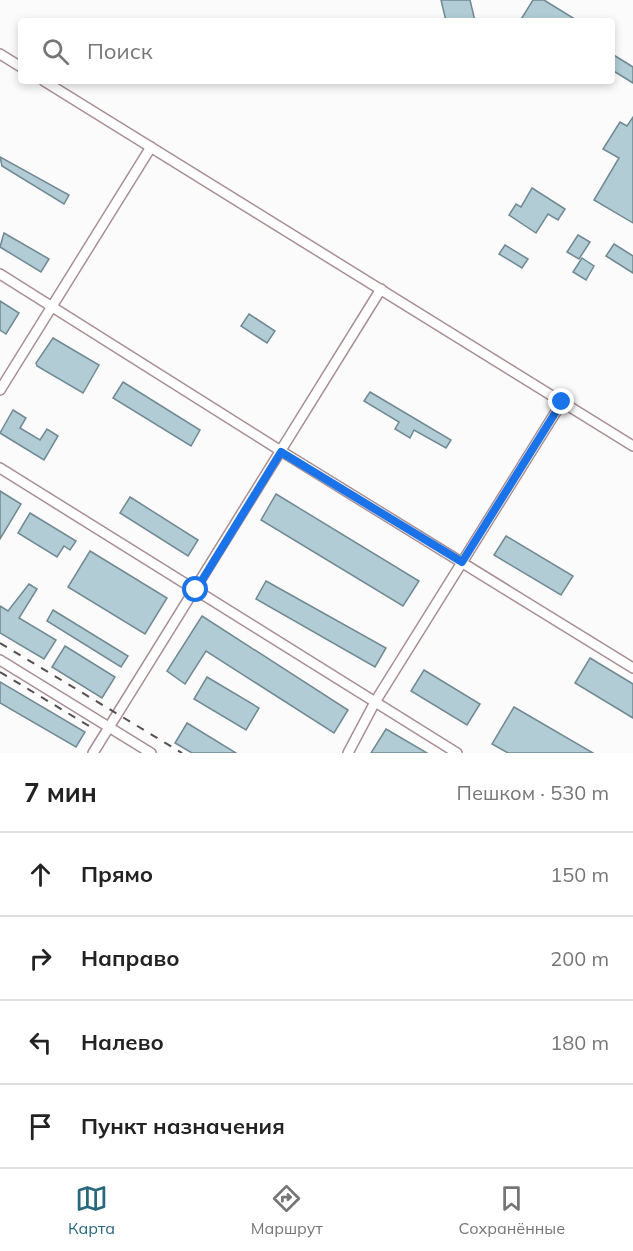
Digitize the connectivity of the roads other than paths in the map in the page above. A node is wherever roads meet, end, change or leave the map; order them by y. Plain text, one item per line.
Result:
1 (0, 54) edge
2 (18, 65) edge
3 (49, 84) edge
4 (151, 147) junction
5 (0, 274) edge
6 (381, 289) junction
7 (52, 306) junction
8 (0, 390) edge
9 (562, 402) junction
10 (633, 446) edge
11 (281, 452) junction
12 (0, 468) edge
13 (462, 562) junction
14 (196, 590) junction
15 (0, 660) edge
16 (633, 668) edge
17 (375, 702) junction
18 (111, 728) junction
19 (93, 753) edge
20 (151, 753) edge
21 (348, 753) edge
22 (458, 753) edge

1 - 2 lane
3 - 4 lane
4 - 6 lane
4 - 7 lane
5 - 7 lane
6 - 9 lane
6 - 11 lane
7 - 8 lane
7 - 11 lane
9 - 10 lane
9 - 13 lane
11 - 13 lane
11 - 14 lane
12 - 14 lane
13 - 16 lane
13 - 17 lane
14 - 17 lane
14 - 18 lane
15 - 18 lane
17 - 21 lane
17 - 22 lane
18 - 19 lane
18 - 20 lane

